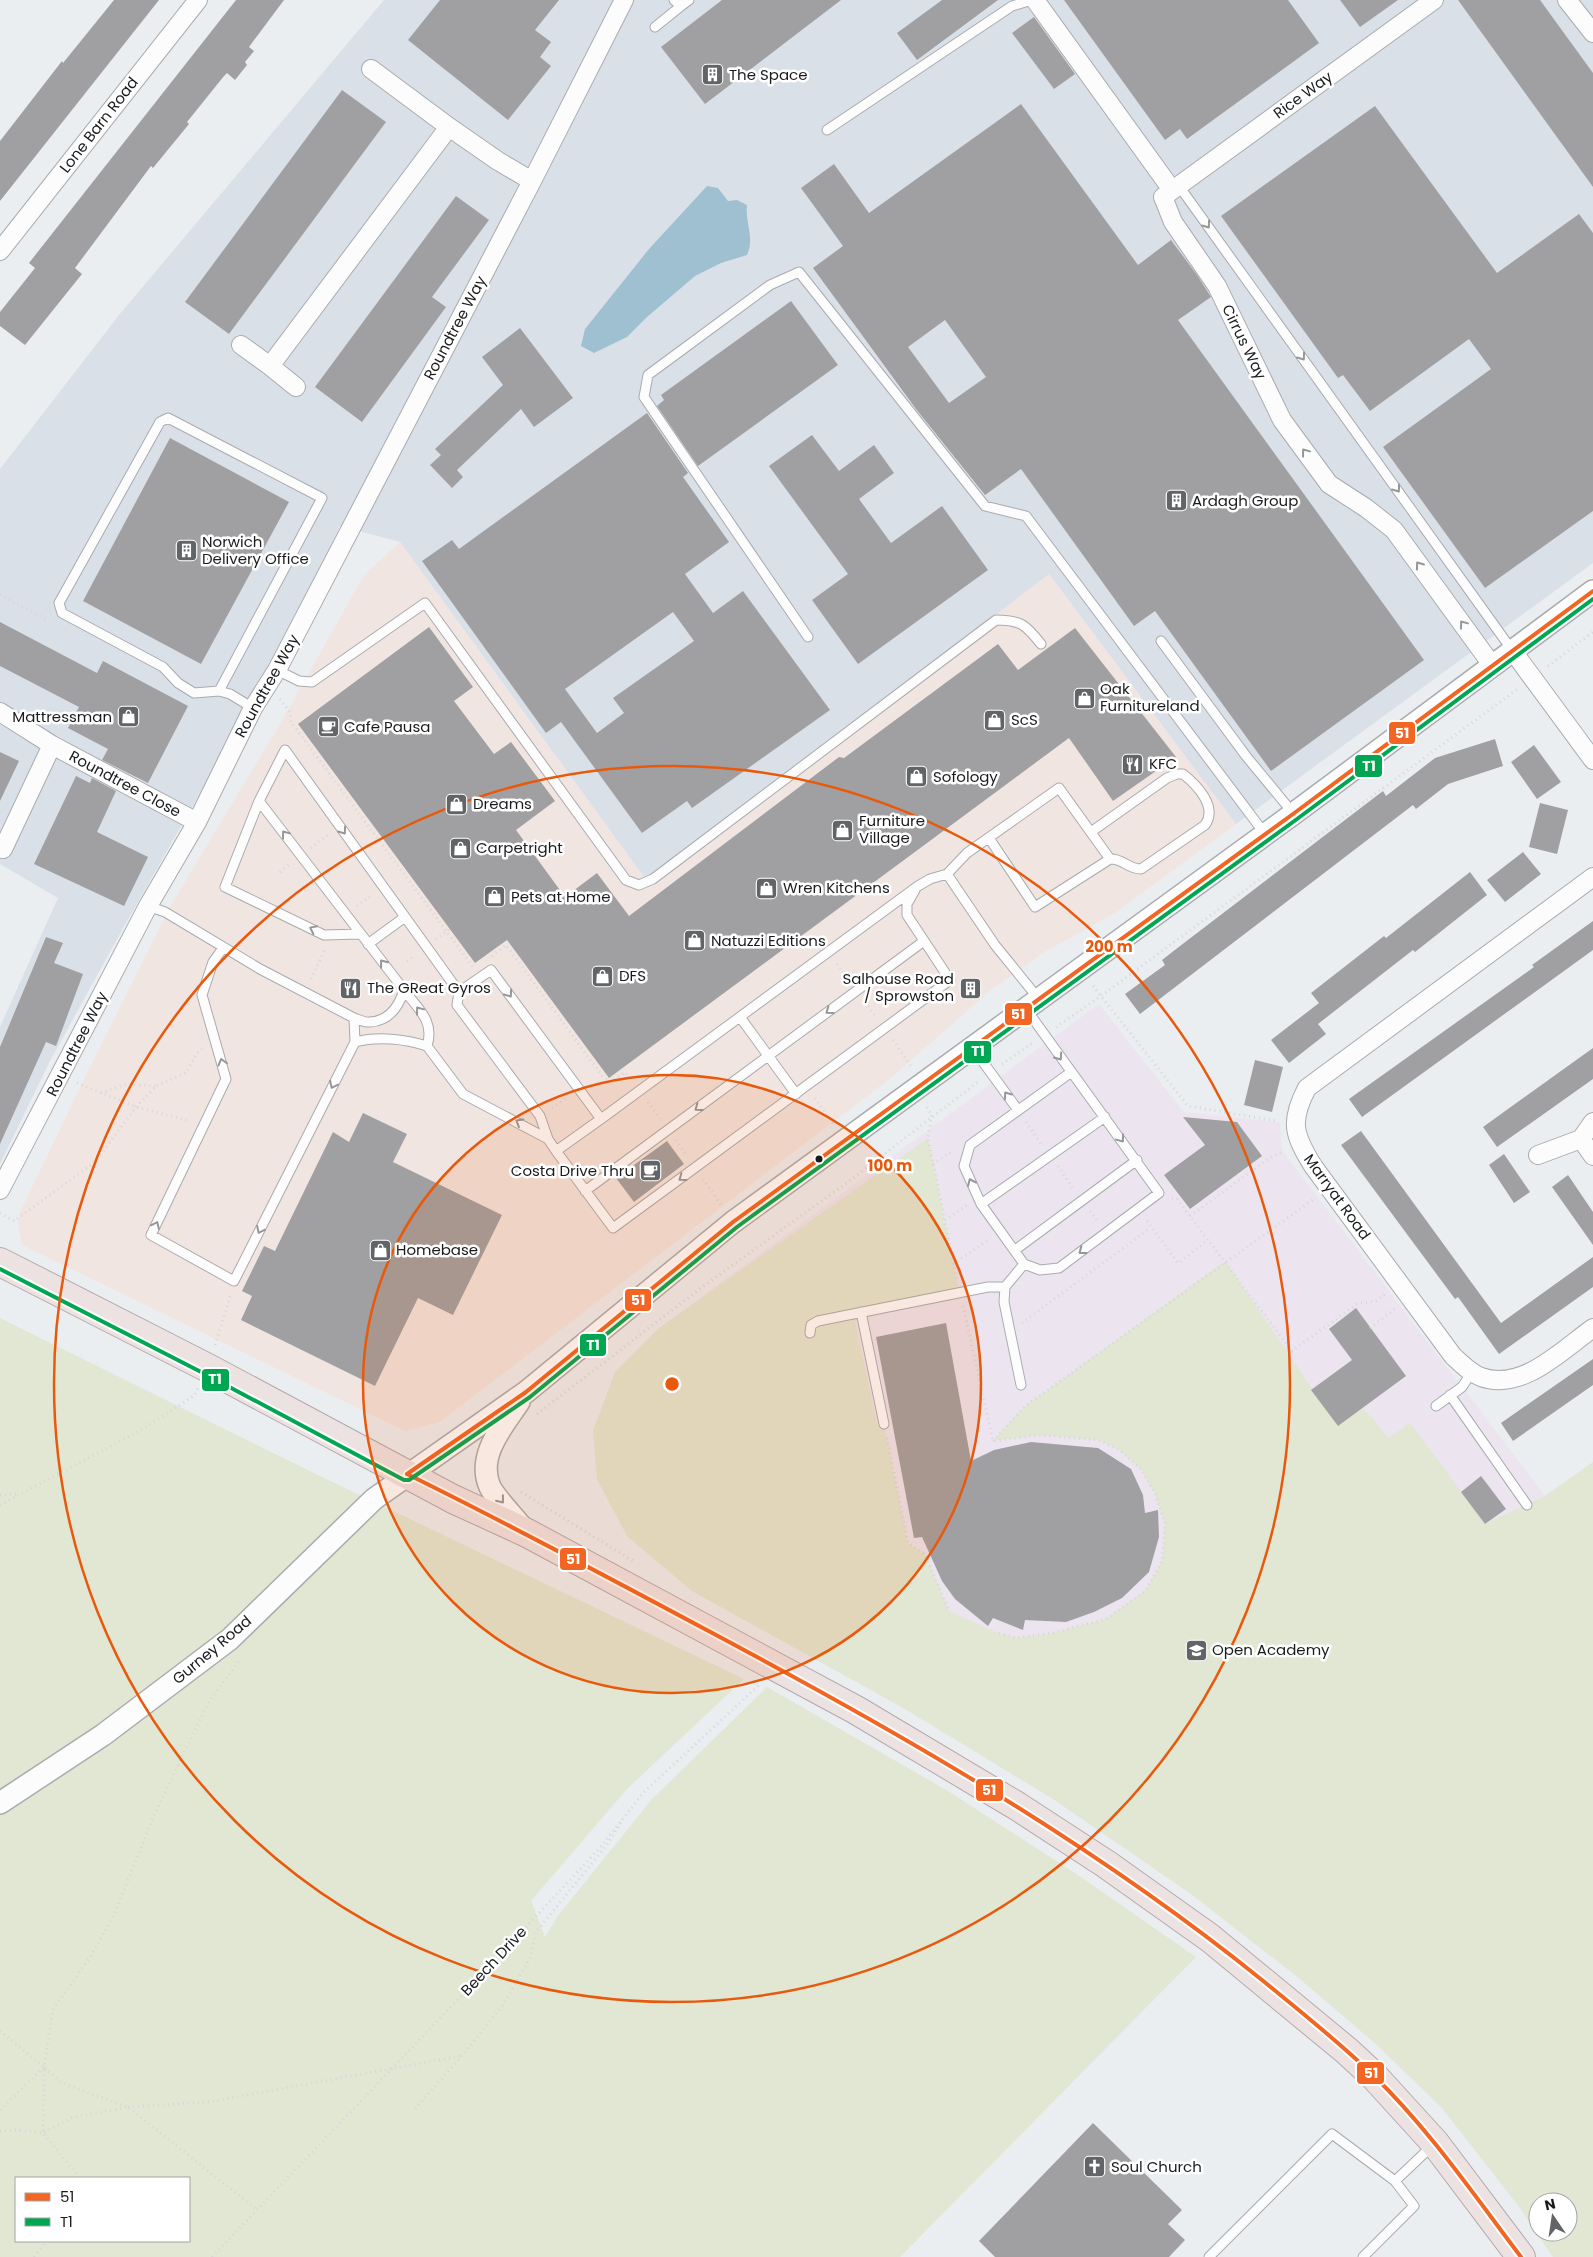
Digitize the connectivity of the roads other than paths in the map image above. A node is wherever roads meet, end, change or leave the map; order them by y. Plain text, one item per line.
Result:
1 (198, 0) edge
2 (624, 0) edge
3 (689, 0) edge
4 (1034, 0) edge
5 (1434, 0) edge
6 (1567, 0) edge
7 (678, 3) edge
8 (655, 27) dead end
9 (1593, 33) edge
10 (371, 69) dead end
11 (449, 127) junction
12 (827, 130) dead end
13 (532, 181) junction
14 (1175, 188) junction
15 (0, 251) edge
16 (241, 345) dead end
17 (270, 366) junction
18 (296, 387) dead end
19 (1593, 591) edge
20 (808, 637) dead end
21 (1161, 642) dead end
22 (1041, 644) dead end
23 (1512, 650) junction
24 (1492, 665) junction
25 (277, 670) junction
26 (219, 690) junction
27 (253, 708) junction
28 (0, 712) edge
29 (52, 745) junction
30 (1593, 760) edge
31 (259, 801) junction
32 (1294, 814) junction
33 (197, 822) junction
34 (1090, 832) junction
35 (1265, 834) junction
36 (989, 838) junction
37 (3, 849) dead end
38 (1110, 860) junction
39 (947, 874) junction
40 (1593, 877) edge
41 (918, 886) junction
42 (148, 906) junction
43 (405, 917) junction
44 (360, 934) junction
45 (924, 941) junction
46 (368, 944) junction
47 (222, 948) junction
48 (404, 990) junction
49 (459, 992) junction
50 (1032, 1003) junction
51 (740, 1017) junction
52 (354, 1018) junction
53 (355, 1042) junction
54 (428, 1046) junction
55 (972, 1047) junction
56 (768, 1056) junction
57 (1070, 1073) junction
58 (796, 1094) junction
59 (1018, 1110) junction
60 (1104, 1117) junction
61 (601, 1119) junction
62 (1593, 1122) edge
63 (548, 1139) junction
64 (1581, 1139) junction
65 (556, 1151) junction
66 (1538, 1156) dead end
67 (1593, 1156) edge
68 (1137, 1160) junction
69 (0, 1190) edge
70 (585, 1191) junction
71 (979, 1200) junction
72 (1015, 1250) junction
73 (0, 1262) edge
74 (1024, 1264) junction
75 (1004, 1287) junction
76 (861, 1312) junction
77 (1593, 1328) edge
78 (810, 1333) dead end
79 (1472, 1372) junction
80 (1020, 1385) dead end
81 (526, 1392) junction
82 (1450, 1395) junction
83 (1436, 1406) dead end
84 (884, 1424) road end
85 (406, 1474) junction
86 (1527, 1505) dead end
87 (527, 1534) junction
88 (0, 1803) edge
89 (1434, 2143) junction
90 (1395, 2181) junction
91 (1209, 2257) edge
92 (1363, 2257) edge
93 (1521, 2257) edge

1 - 15 street, Lone Barn Road
2 - 13 street, Roundtree Way
3 - 7 lane
4 - 12 lane
4 - 14 street
5 - 14 street, Rice Way
6 - 9 street
7 - 8 lane
10 - 11 street
11 - 13 street
11 - 17 street
13 - 25 street, Roundtree Way
14 -> 23 lane
24 -> 14 street, Cirrus Way
16 - 17 street
17 - 18 street
19 - 23 street
20 - 35 lane
21 - 32 lane
22 - 25 lane
23 - 24 street
23 - 30 street
24 - 32 street
25 - 27 street, Roundtree Way
26 - 26 lane
26 - 27 lane
27 - 33 street, Roundtree Way
28 - 29 street, Roundtree Close
29 - 33 street, Roundtree Close
29 - 37 street, Roundtree Close
31 -> 43 lane
44 -> 31 lane
44 -> 31 lane
32 - 35 street
33 - 42 street, Roundtree Way
34 - 36 lane
34 - 38 lane
34 - 38 lane
35 - 50 street
36 - 38 lane
36 - 39 lane
39 - 41 lane
39 - 50 lane
40 - 79 street, Marryat Road
41 - 45 lane
41 - 51 lane
42 - 47 lane
42 - 69 street, Roundtree Way
43 - 46 lane
43 - 49 lane
44 - 46 lane
45 -> 56 lane
45 - 58 lane
48 -> 46 lane
47 - 52 lane
53 -> 47 lane
48 - 52 lane
54 -> 48 lane
49 -> 61 lane
49 - 63 lane
50 - 55 street
50 -> 57 lane
51 - 56 lane
51 - 61 lane
52 - 53 lane
53 - 54 lane
63 -> 54 lane
59 -> 55 lane
55 - 81 street
56 - 58 lane
56 -> 70 lane
57 - 59 lane
57 - 60 lane
58 -> 70 lane
71 -> 59 lane
60 -> 68 lane
60 - 71 lane
61 - 65 lane
62 - 64 street
63 - 65 lane
64 - 66 street
64 - 67 street
65 - 70 lane
68 - 72 lane
68 -> 74 lane
71 - 72 lane
72 - 74 lane
73 - 85 highway
74 - 75 lane
75 - 76 lane
75 - 80 lane
76 - 78 lane
76 - 84 lane
77 - 79 street, Marryat Road
79 - 82 lane
81 - 85 street, Gurney Road
81 -> 87 street
82 - 83 lane
82 - 86 lane
85 - 87 highway
85 - 88 street, Gurney Road
87 - 89 highway
89 - 90 lane
89 - 93 highway
90 - 91 lane
90 - 92 lane

